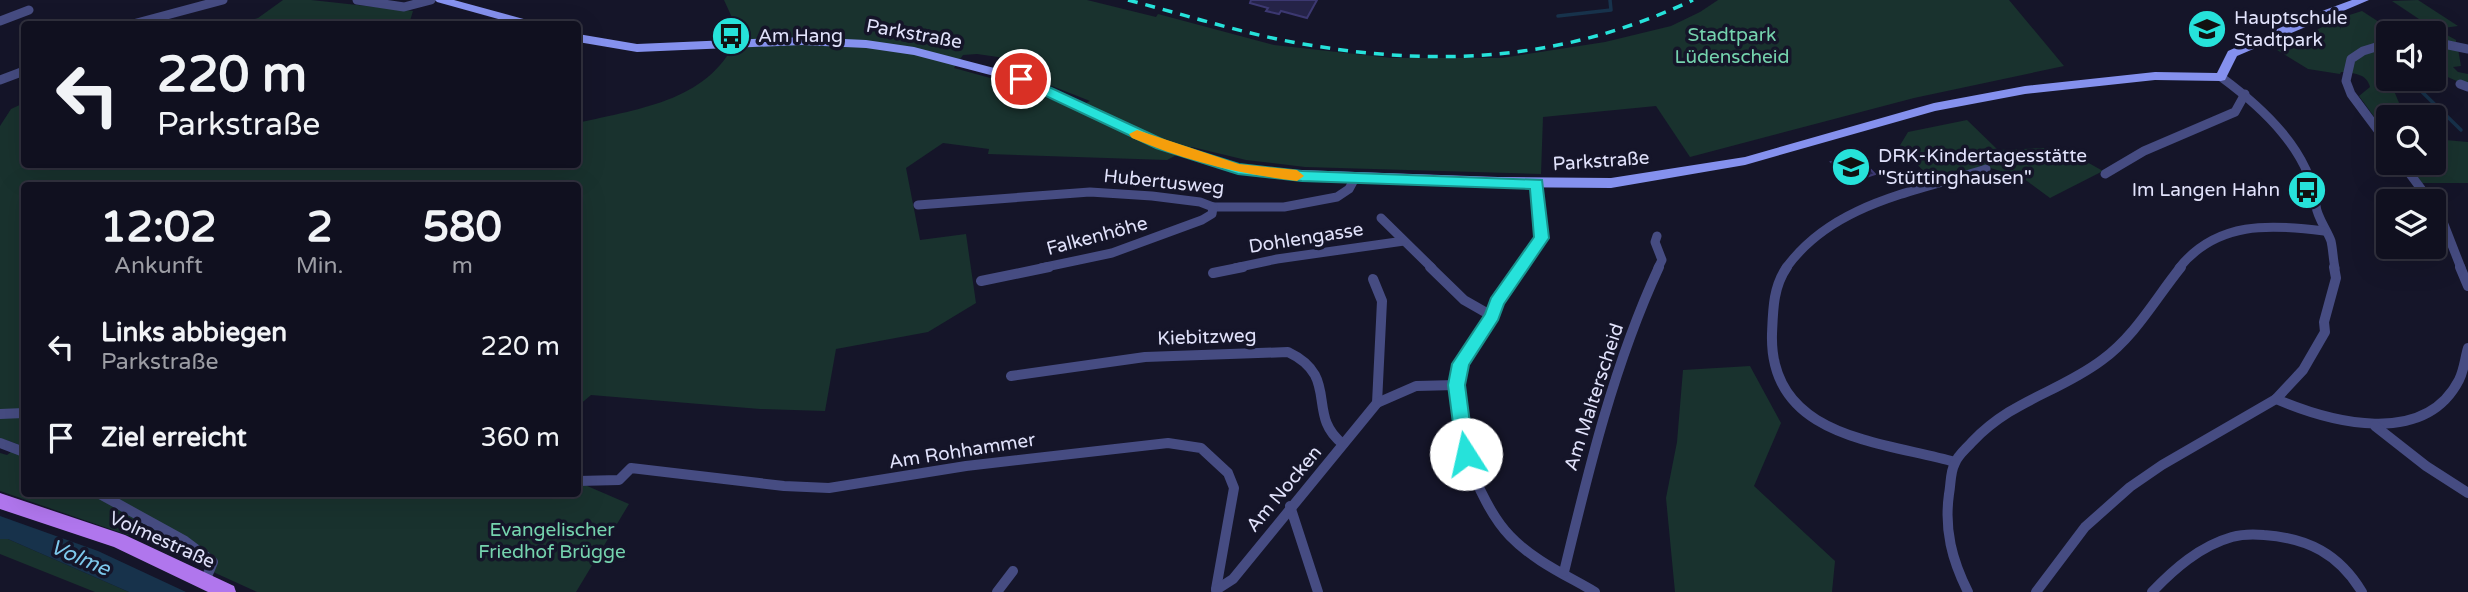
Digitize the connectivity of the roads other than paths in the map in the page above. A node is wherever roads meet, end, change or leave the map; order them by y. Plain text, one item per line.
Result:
1 (223, 0) edge
2 (357, 0) edge
3 (431, 0) edge
4 (441, 0) edge
5 (2363, 0) edge
6 (29, 10) dead end
7 (0, 21) edge
8 (143, 21) edge
9 (516, 21) edge
10 (581, 39) edge
11 (2446, 44) edge
12 (2376, 47) edge
13 (2468, 49) edge
14 (21, 72) edge
15 (2221, 76) junction
16 (0, 80) edge
17 (2245, 94) junction
18 (2376, 128) edge
19 (1986, 169) dead end
20 (2105, 174) dead end
21 (1355, 178) junction
22 (1536, 184) junction
23 (918, 205) dead end
24 (1213, 207) junction
25 (1381, 218) dead end
26 (2446, 230) edge
27 (2324, 231) junction
28 (1657, 236) dead end
29 (1404, 241) junction
30 (1213, 273) dead end
31 (1373, 279) dead end
32 (981, 281) dead end
33 (2468, 286) edge
34 (1492, 316) junction
35 (2468, 348) edge
36 (1011, 376) dead end
37 (1456, 385) junction
38 (2276, 399) junction
39 (1377, 403) junction
40 (21, 413) edge
41 (0, 414) edge
42 (2375, 426) junction
43 (0, 443) edge
44 (1343, 444) junction
45 (21, 451) edge
46 (1955, 462) junction
47 (581, 481) edge
48 (2468, 493) edge
49 (105, 497) edge
50 (0, 500) edge
51 (1290, 506) junction
52 (1013, 571) dead end
53 (1564, 572) junction
54 (205, 581) junction
55 (1216, 590) edge
56 (227, 592) edge
57 (997, 592) edge
58 (1318, 592) edge
59 (1595, 592) edge
60 (1968, 592) edge
61 (2036, 592) edge
62 (2152, 592) edge
63 (2362, 592) edge

1 - 8 street
2 - 3 street
4 - 9 street
5 - 15 street
6 - 7 street
10 - 21 street, Parkstraße
11 - 13 street
12 - 18 street
14 - 16 street
15 - 17 street
15 - 22 street, Parkstraße
17 - 20 street
17 - 27 street
19 - 46 street
21 - 22 street, Parkstraße
21 - 24 street, Hubertusweg
22 - 34 street
23 - 24 street, Hubertusweg
24 - 32 street, Falkenhöhe
25 - 29 street, Dohlengasse
26 - 33 street
27 - 38 street
27 - 46 street
28 - 53 street, Am Malterscheid
29 - 30 street, Dohlengasse
29 - 34 street, Dohlengasse
31 - 39 street
34 - 37 street
35 - 42 street
36 - 44 street, Kiebitzweg
37 - 39 street, Am Nocken
37 - 53 street
38 - 42 street
38 - 61 street
39 - 44 street, Am Nocken
40 - 41 street
42 - 48 street
43 - 45 street
44 - 51 street, Am Nocken
46 - 60 street
47 - 55 street, Am Rohhammer
49 - 54 street
50 - 54 main road, Volmestraße
51 - 55 street, Am Nocken
51 - 58 street
52 - 57 street
53 - 59 street
54 - 56 main road, Volmestraße
62 - 63 street

